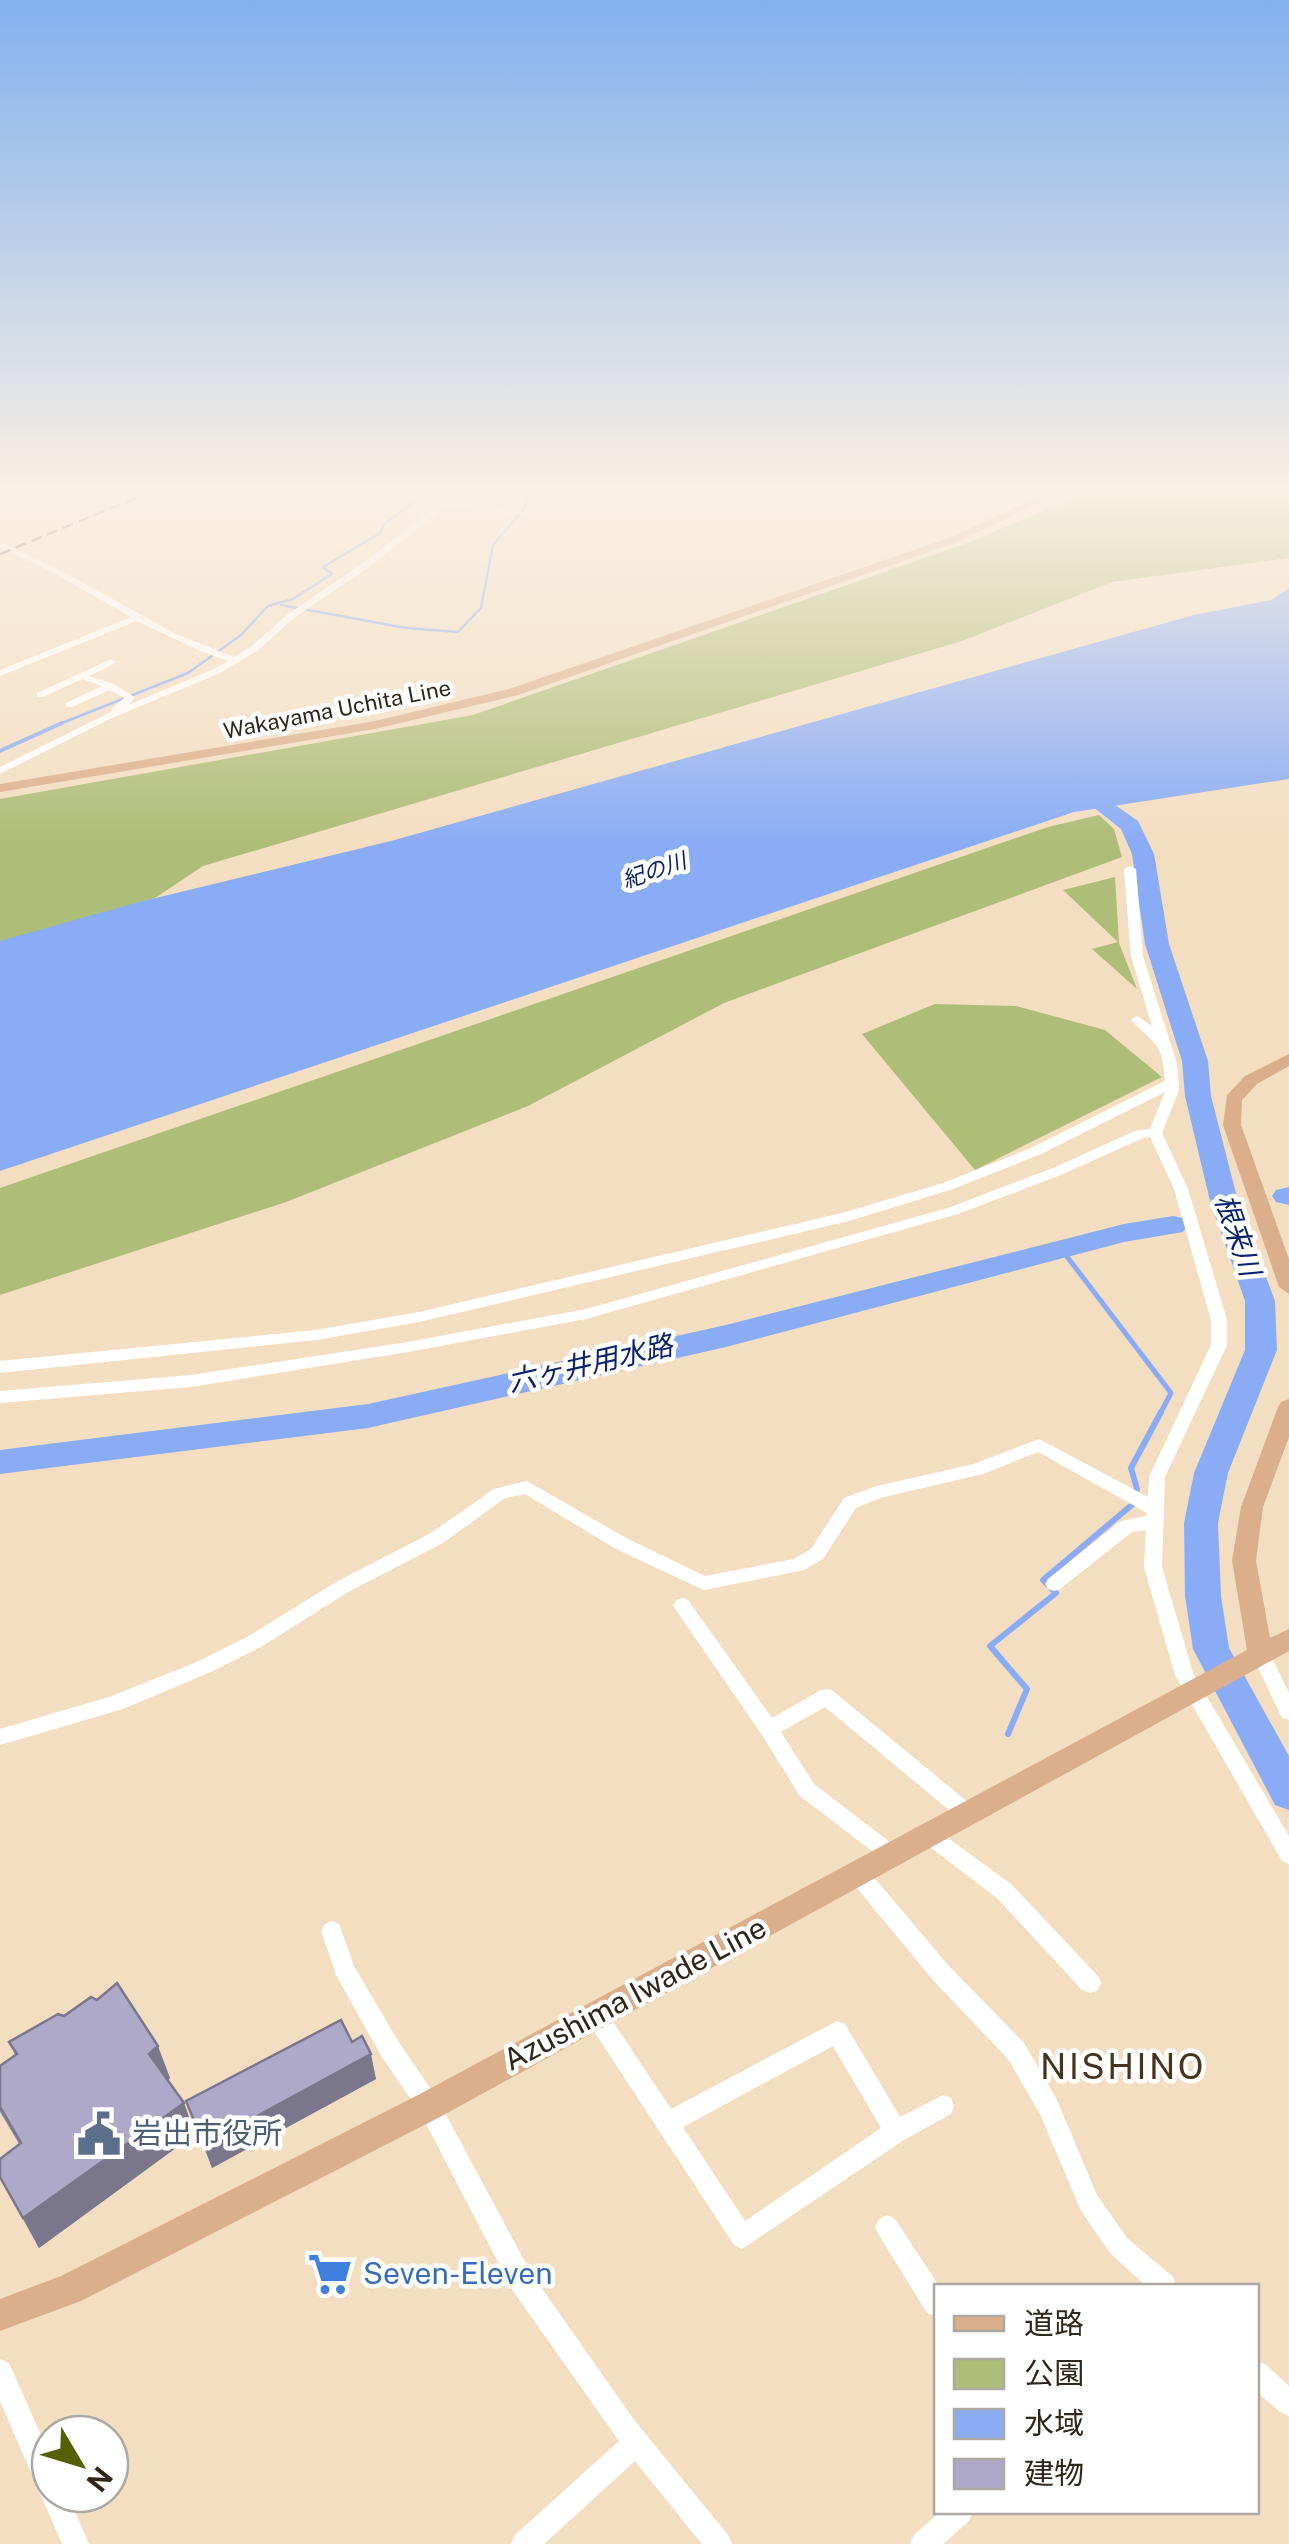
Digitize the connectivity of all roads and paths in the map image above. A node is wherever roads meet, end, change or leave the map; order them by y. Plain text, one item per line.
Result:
1 (117, 607) edge
2 (302, 607) edge
3 (762, 607) edge
4 (134, 618) junction
5 (230, 659) junction
6 (111, 662) dead end
7 (0, 672) edge
8 (81, 676) junction
9 (111, 686) junction
10 (40, 695) dead end
11 (69, 705) dead end
12 (109, 716) junction
13 (0, 771) edge
14 (0, 788) edge
15 (1130, 869) dead end
16 (1138, 1020) dead end
17 (1162, 1041) junction
18 (1289, 1059) edge
19 (1172, 1083) junction
20 (1156, 1133) junction
21 (1289, 1287) edge
22 (0, 1367) edge
23 (0, 1397) edge
24 (1289, 1407) edge
25 (1153, 1515) junction
26 (1054, 1584) dead end
27 (682, 1605) dead end
28 (1289, 1639) edge
29 (1252, 1658) junction
30 (1198, 1687) junction
31 (1289, 1712) edge
32 (770, 1729) junction
33 (0, 1736) edge
34 (968, 1814) junction
35 (929, 1834) junction
36 (892, 1855) junction
37 (1289, 1856) edge
38 (858, 1874) junction
39 (332, 1932) dead end
40 (1090, 1983) dead end
41 (596, 2015) junction
42 (428, 2106) junction
43 (943, 2106) dead end
44 (667, 2124) junction
45 (896, 2132) junction
46 (887, 2227) dead end
47 (1162, 2284) edge
48 (934, 2301) edge
49 (0, 2315) edge
50 (0, 2372) edge
51 (1259, 2376) edge
52 (1289, 2403) edge
53 (30, 2439) edge
54 (636, 2443) junction
55 (63, 2514) edge
56 (958, 2514) edge
57 (76, 2544) edge
58 (524, 2544) edge
59 (719, 2544) edge
60 (922, 2544) edge

1 - 4 street
2 - 5 street
3 - 14 main road, Wakayama Uchita Line
4 - 5 street
4 - 7 street
5 - 12 street
6 - 8 street
8 - 9 street
8 - 10 street
9 - 11 street
9 - 12 street
12 - 13 street
15 - 17 street
16 - 17 street
17 - 19 street
18 - 21 main road
19 - 20 street
19 - 22 street
20 - 23 street
20 - 25 street
24 - 29 main road
25 - 26 street
25 - 30 street
25 - 33 street
27 - 32 street
28 - 29 main road, Azushima Iwade Line
29 - 30 main road, Azushima Iwade Line
29 - 31 street
30 - 34 main road, Azushima Iwade Line
30 - 37 street
32 - 34 street
32 - 36 street
34 - 35 main road, Azushima Iwade Line
35 - 36 main road, Azushima Iwade Line
35 - 40 street
36 - 38 main road, Azushima Iwade Line
38 - 41 main road, Azushima Iwade Line
38 - 47 street
39 - 42 street
41 - 42 main road, Azushima Iwade Line
41 - 44 street
42 - 49 main road, Azushima Iwade Line
42 - 54 street
43 - 45 street
44 - 45 street
44 - 45 street
46 - 48 street
50 - 53 street
51 - 52 street
54 - 58 street
54 - 59 street
55 - 57 street
56 - 60 street

